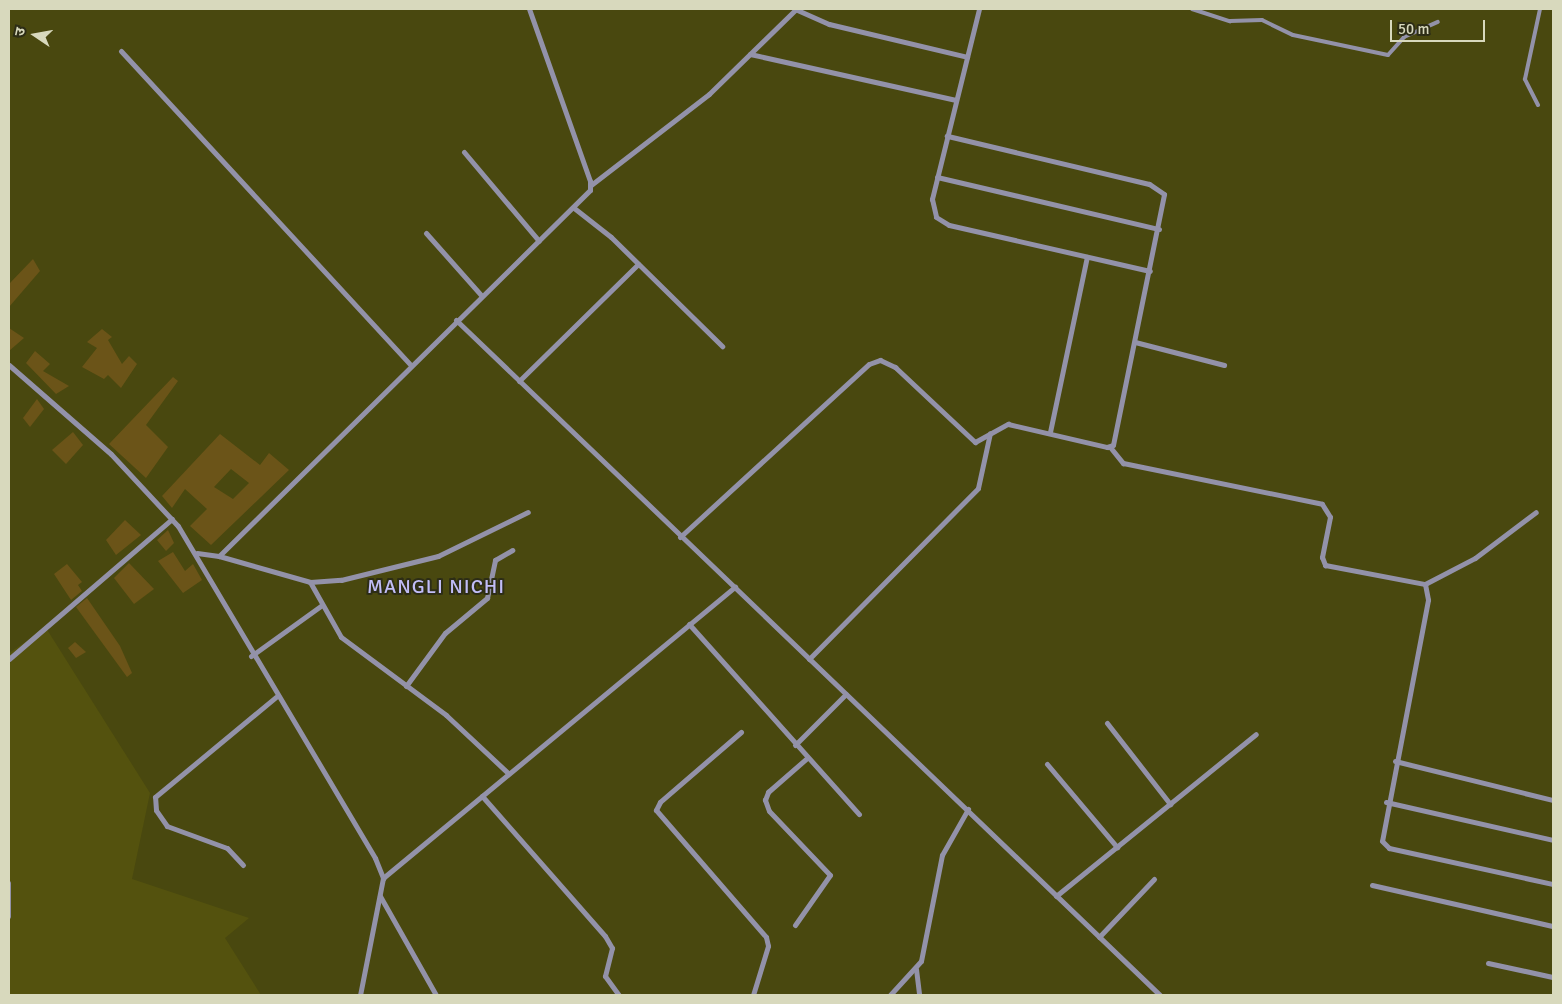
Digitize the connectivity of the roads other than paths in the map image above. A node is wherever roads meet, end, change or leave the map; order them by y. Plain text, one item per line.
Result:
1 (529, 9) edge
2 (796, 9) edge
3 (978, 9) edge
4 (1192, 9) edge
5 (1540, 9) edge
6 (1438, 22) dead end
7 (121, 51) dead end
8 (750, 54) junction
9 (967, 57) junction
10 (956, 100) junction
11 (1538, 105) dead end
12 (947, 136) junction
13 (464, 152) dead end
14 (937, 177) junction
15 (591, 185) junction
16 (574, 208) junction
17 (1159, 229) junction
18 (426, 233) dead end
19 (539, 241) junction
20 (1087, 257) junction
21 (638, 264) junction
22 (1150, 271) junction
23 (482, 296) junction
24 (456, 320) junction
25 (1135, 342) junction
26 (722, 346) dead end
27 (410, 364) junction
28 (1224, 365) dead end
29 (9, 366) edge
30 (519, 381) junction
31 (990, 432) junction
32 (1050, 432) junction
33 (1110, 447) junction
34 (528, 512) dead end
35 (1536, 512) dead end
36 (172, 519) junction
37 (680, 537) junction
38 (512, 550) dead end
39 (197, 553) junction
40 (219, 556) junction
41 (310, 582) junction
42 (1425, 584) junction
43 (735, 586) junction
44 (322, 605) junction
45 (689, 624) junction
46 (251, 656) junction
47 (809, 658) junction
48 (9, 659) edge
49 (406, 686) junction
50 (846, 694) junction
51 (276, 697) junction
52 (1108, 723) dead end
53 (741, 732) dead end
54 (1256, 734) dead end
55 (795, 746) junction
56 (807, 758) junction
57 (1395, 761) junction
58 (1048, 764) dead end
59 (508, 773) junction
60 (482, 796) junction
61 (1553, 800) edge
62 (1386, 802) junction
63 (1170, 804) junction
64 (968, 809) junction
65 (859, 814) dead end
66 (1553, 840) edge
67 (1117, 847) junction
68 (242, 865) dead end
69 (383, 878) junction
70 (1154, 880) dead end
71 (9, 883) edge
72 (1553, 884) edge
73 (1372, 885) dead end
74 (380, 896) junction
75 (1056, 896) junction
76 (9, 917) edge
77 (795, 925) dead end
78 (1553, 926) edge
79 (1099, 937) junction
80 (1488, 963) dead end
81 (916, 969) junction
82 (1553, 977) edge
83 (360, 995) edge
84 (436, 995) edge
85 (619, 995) edge
86 (753, 995) edge
87 (890, 995) edge
88 (919, 995) edge
89 (1160, 995) edge

1 - 15 street
2 - 8 street
2 - 9 street
3 - 9 street
4 - 6 lane
5 - 11 lane
7 - 27 street
8 - 10 street
8 - 15 street
9 - 10 street
10 - 12 street
12 - 14 street
12 - 17 street
13 - 19 street
14 - 17 street
14 - 20 street
15 - 16 street
16 - 19 street
16 - 21 street
17 - 22 street
18 - 23 street
19 - 23 street
20 - 22 street
20 - 32 street
21 - 26 street
21 - 30 street
22 - 25 street
23 - 24 street
24 - 27 street
24 - 30 street
25 - 28 street
25 - 33 street
27 - 40 street
29 - 36 street
30 - 37 street
31 - 32 street
31 - 37 street
31 - 47 street
32 - 33 street
33 - 42 street
34 - 41 street
35 - 42 street
36 - 39 street
36 - 48 street
37 - 43 street
38 - 49 street
39 - 40 street
39 - 46 street
40 - 41 street
41 - 44 street
42 - 57 street
43 - 45 street
43 - 47 street
44 - 46 street
44 - 49 street
45 - 55 street
45 - 59 street
46 - 51 street
47 - 50 street
49 - 59 street
50 - 55 street
50 - 64 street
51 - 68 street
51 - 69 street
52 - 63 street
53 - 86 street
54 - 63 street
55 - 56 street
56 - 65 street
56 - 77 street
57 - 61 street
57 - 62 street
58 - 67 street
59 - 60 street
60 - 69 street
60 - 85 street
62 - 66 street
62 - 72 street
63 - 67 street
64 - 75 street
64 - 81 street
67 - 75 street
69 - 74 street
70 - 79 street
71 - 76 lane
73 - 78 street
74 - 83 street
74 - 84 street
75 - 79 street
79 - 89 street
80 - 82 street
81 - 87 street
81 - 88 street

